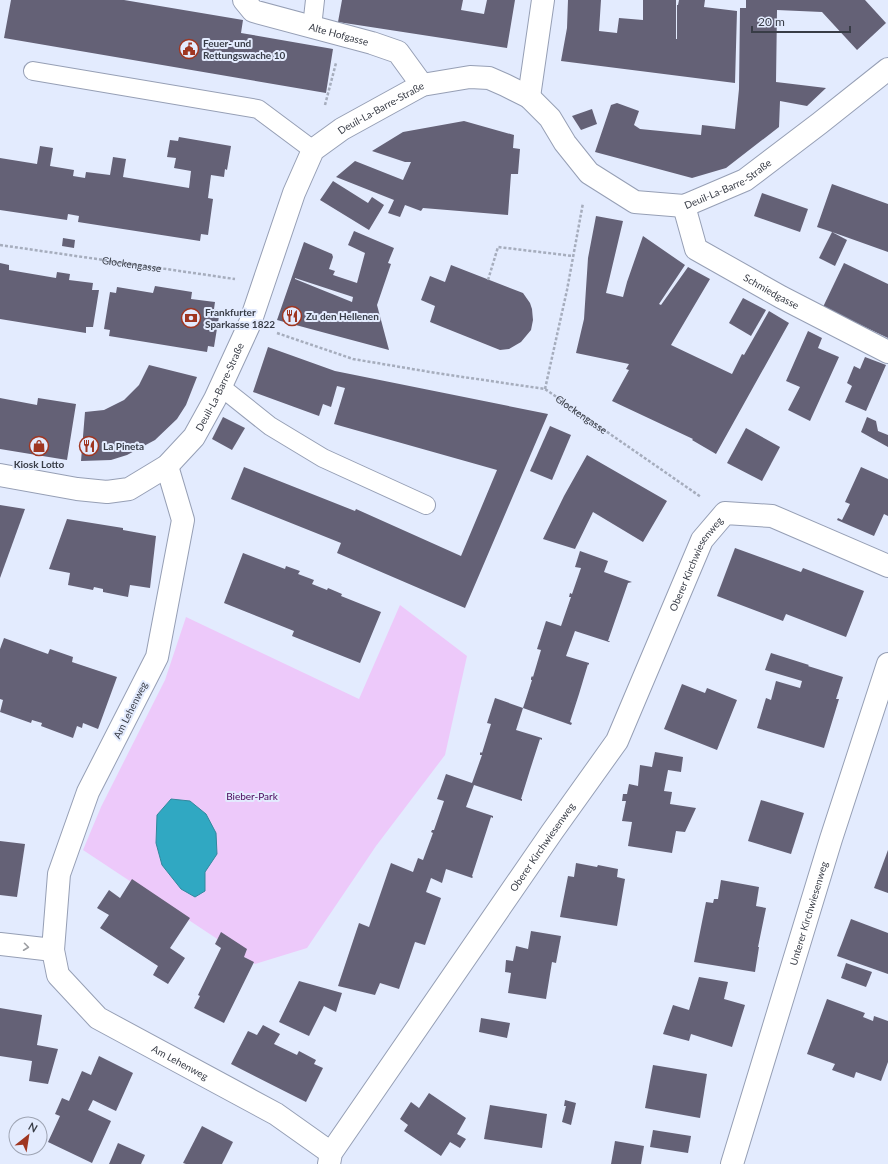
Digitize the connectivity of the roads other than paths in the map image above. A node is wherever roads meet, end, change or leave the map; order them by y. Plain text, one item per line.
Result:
1 (244, 0) edge
2 (315, 0) edge
3 (543, 0) edge
4 (312, 27) junction
5 (888, 69) edge
6 (32, 71) dead end
7 (422, 85) junction
8 (529, 97) junction
9 (313, 150) junction
10 (684, 206) junction
11 (888, 352) edge
12 (221, 386) junction
13 (167, 466) junction
14 (0, 475) edge
15 (426, 505) dead end
16 (888, 566) edge
17 (888, 664) edge
18 (0, 944) edge
19 (53, 950) junction
20 (330, 1159) edge
21 (732, 1164) edge

1 - 4 street, Alte Hofgasse
2 - 4 lane
3 - 8 street
4 - 7 street, Alte Hofgasse
5 - 10 street, Deuil-La-Barre-Straße
6 - 9 lane
7 - 8 street, Deuil-La-Barre-Straße
7 - 9 street, Deuil-La-Barre-Straße
8 - 10 street, Deuil-La-Barre-Straße
9 - 12 street, Deuil-La-Barre-Straße
10 - 11 street, Schmiedgasse
12 - 13 street, Deuil-La-Barre-Straße
12 - 15 lane
13 - 14 street, Deuil-La-Barre-Straße
13 - 19 street, Am Lehenweg
16 - 20 street, Oberer Kirchwiesenweg
17 - 21 street, Unterer Kirchwiesenweg
18 -> 19 street
19 - 20 street, Am Lehenweg

